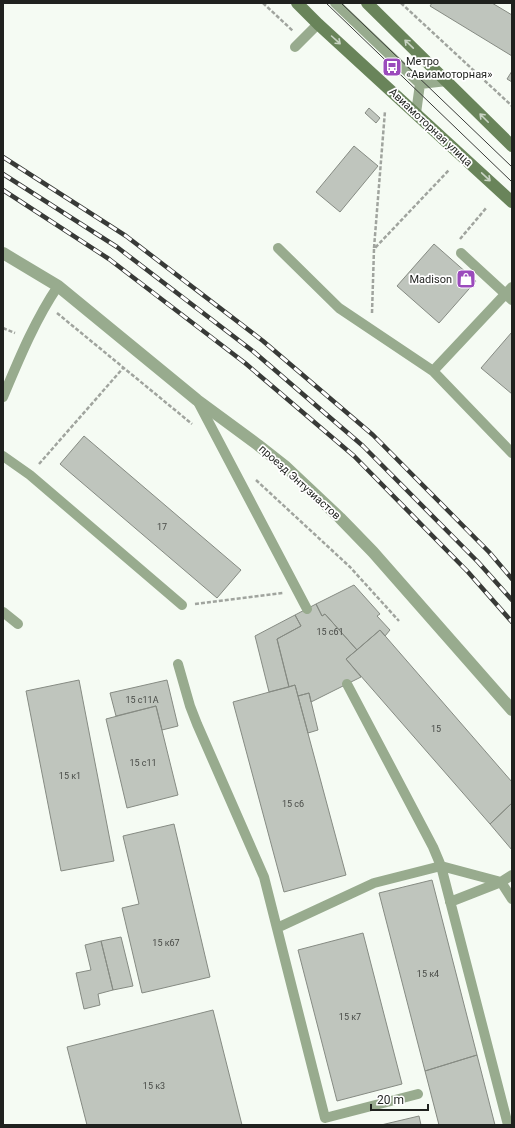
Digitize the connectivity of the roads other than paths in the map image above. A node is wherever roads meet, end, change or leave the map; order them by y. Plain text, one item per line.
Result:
1 (298, 3) edge
2 (335, 3) edge
3 (367, 3) edge
4 (318, 24) junction
5 (299, 43) road end
6 (447, 81) junction
7 (420, 84) junction
8 (416, 113) junction
9 (512, 146) edge
10 (512, 202) edge
11 (278, 248) dead end
12 (3, 253) edge
13 (460, 253) road end
14 (58, 286) junction
15 (510, 293) edge
16 (433, 371) junction
17 (3, 397) edge
18 (197, 400) junction
19 (512, 453) edge
20 (3, 456) edge
21 (182, 606) road end
22 (307, 609) dead end
23 (3, 612) edge
24 (18, 624) dead end
25 (178, 664) dead end
26 (347, 684) dead end
27 (512, 710) edge
28 (440, 866) junction
29 (512, 875) edge
30 (501, 882) junction
31 (512, 899) edge
32 (450, 902) junction
33 (277, 928) junction
34 (418, 1094) dead end
35 (508, 1125) edge

1 - 4 main road, Авиамоторная улица
2 - 7 lane
6 -> 3 main road
4 - 5 lane
4 -> 8 main road, Авиамоторная улица
6 - 7 lane
9 -> 6 main road
7 - 8 lane
8 -> 10 main road, Авиамоторная улица
11 - 16 lane
12 - 14 street
13 - 15 lane
14 - 17 lane
14 - 18 street, проезд Энтузиастов
15 - 16 lane
16 - 19 lane
18 - 22 lane
18 - 27 street, проезд Энтузиастов
20 - 21 lane
23 - 24 lane
25 - 33 lane
26 - 28 lane
28 - 30 lane
28 - 32 lane
28 - 33 lane
29 - 30 lane
30 - 31 lane
30 - 32 lane
32 - 35 lane
33 - 34 lane

